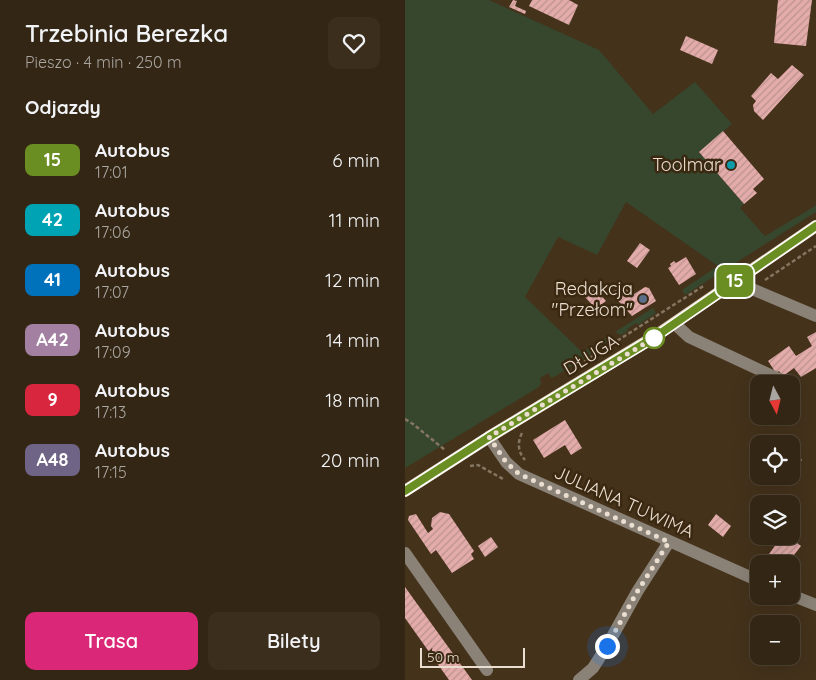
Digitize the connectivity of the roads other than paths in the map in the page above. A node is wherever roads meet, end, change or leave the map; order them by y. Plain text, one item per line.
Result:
1 (816, 226) edge
2 (742, 277) junction
3 (816, 316) edge
4 (675, 324) junction
5 (769, 375) edge
6 (489, 437) junction
7 (405, 491) edge
8 (669, 542) junction
9 (405, 554) edge
10 (750, 577) edge
11 (800, 599) edge
12 (816, 605) edge
13 (487, 670) dead end
14 (579, 680) edge

1 - 2 main road, DŁUGA
2 - 3 street
2 - 4 main road, DŁUGA
4 - 5 street
4 - 6 main road, DŁUGA
6 - 7 main road, DŁUGA
6 - 8 street, JULIANA TUWIMA
8 - 10 street, JULIANA TUWIMA
8 - 14 street
9 - 13 street
11 - 12 street

